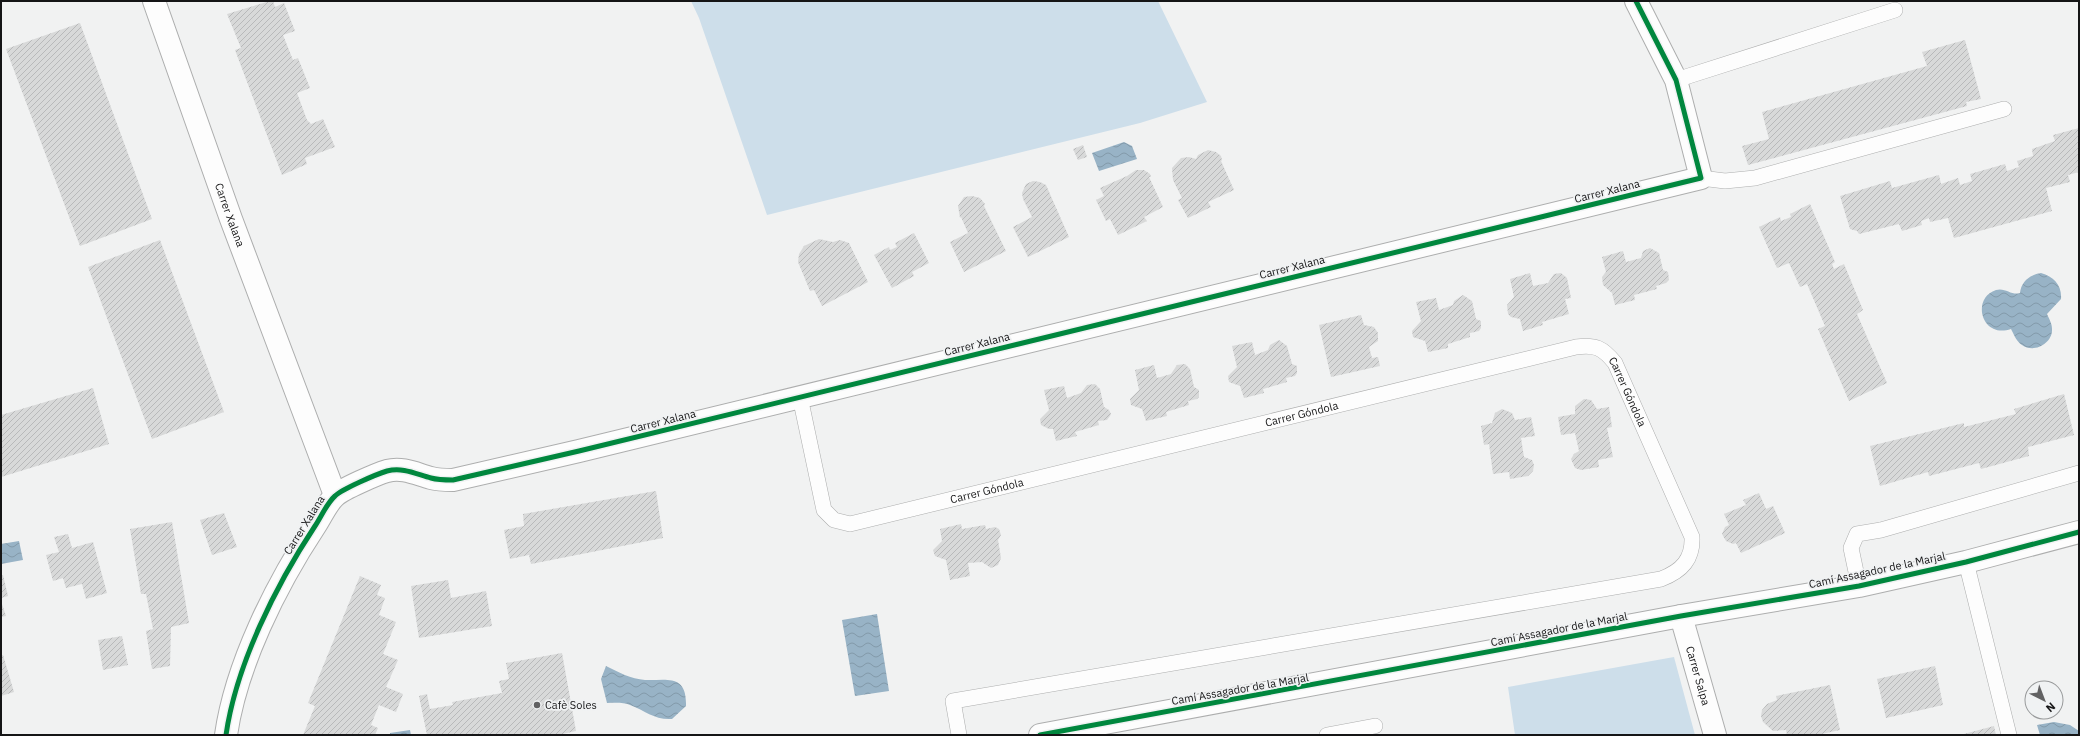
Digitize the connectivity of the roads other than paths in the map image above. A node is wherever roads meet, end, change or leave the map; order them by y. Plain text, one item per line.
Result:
1 (154, 1) edge
2 (1636, 1) edge
3 (1894, 10) dead end
4 (1676, 80) junction
5 (2004, 109) dead end
6 (1701, 178) junction
7 (800, 397) junction
8 (2079, 473) edge
9 (335, 495) junction
10 (2079, 532) edge
11 (1966, 562) junction
12 (1859, 586) junction
13 (1681, 616) junction
14 (1375, 726) dead end
15 (226, 735) edge
16 (959, 735) edge
17 (1040, 735) edge
18 (1327, 735) edge
19 (1715, 735) edge
20 (2009, 735) edge

1 - 9 street, Carrer Xalana
2 - 4 street
3 - 4 lane
4 - 6 street
5 - 6 lane
6 - 7 street, Carrer Xalana
7 - 9 street, Carrer Xalana
7 - 16 lane, Carrer Góndola
8 - 12 lane
9 - 15 street, Carrer Xalana
10 - 11 street, Camí Assagador de la Marjal
11 - 12 street, Camí Assagador de la Marjal
11 - 20 lane
12 - 13 street, Camí Assagador de la Marjal
13 - 17 street, Camí Assagador de la Marjal
13 - 19 street, Carrer Salpa
14 - 18 lane

